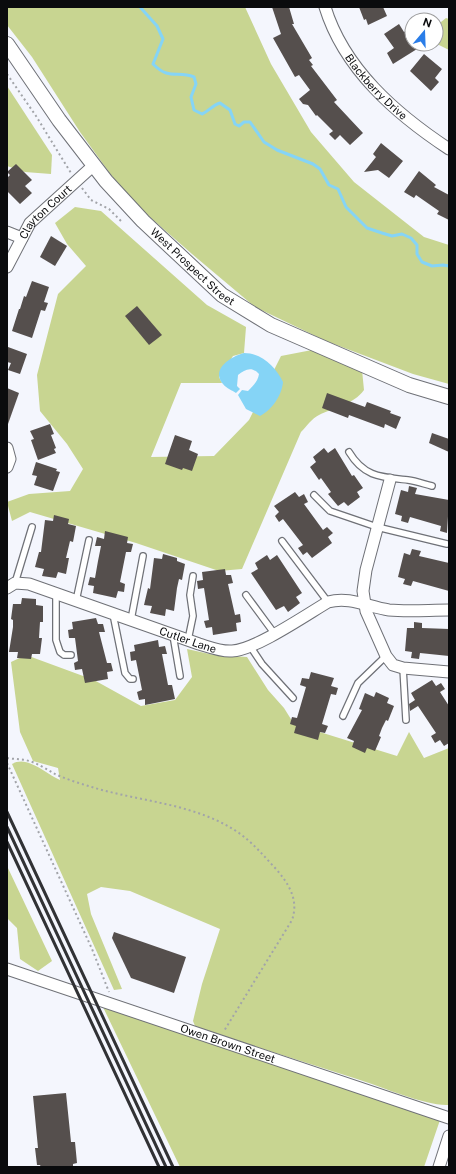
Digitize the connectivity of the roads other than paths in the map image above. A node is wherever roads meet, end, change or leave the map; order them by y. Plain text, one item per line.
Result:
1 (325, 7) edge
2 (7, 44) edge
3 (449, 149) edge
4 (94, 165) junction
5 (7, 232) edge
6 (22, 238) junction
7 (7, 267) edge
8 (449, 397) edge
9 (7, 448) edge
10 (349, 452) dead end
11 (7, 467) edge
12 (390, 480) junction
13 (432, 486) dead end
14 (314, 495) dead end
15 (32, 526) dead end
16 (378, 527) junction
17 (89, 540) dead end
18 (282, 541) dead end
19 (447, 544) dead end
20 (143, 556) dead end
21 (193, 576) dead end
22 (11, 586) edge
23 (56, 594) junction
24 (246, 595) dead end
25 (76, 601) junction
26 (328, 602) junction
27 (364, 604) junction
28 (449, 610) edge
29 (113, 614) junction
30 (130, 620) junction
31 (274, 633) junction
32 (173, 635) junction
33 (188, 640) junction
34 (250, 646) junction
35 (71, 655) dead end
36 (386, 656) junction
37 (403, 668) junction
38 (449, 672) edge
39 (180, 676) dead end
40 (133, 679) dead end
41 (293, 698) dead end
42 (343, 716) dead end
43 (406, 720) dead end
44 (7, 969) edge
45 (449, 1118) edge
46 (449, 1136) edge
47 (439, 1167) edge

1 - 3 street, Blackberry Drive
2 - 4 street, West Prospect Street
4 - 6 street, Clayton Court
4 - 8 street, West Prospect Street
5 - 6 street
6 - 7 street, Clayton Court
9 - 11 street
10 - 12 lane
12 - 13 lane
12 - 16 street
14 - 16 lane
15 - 22 lane
16 - 19 lane
16 - 27 street
17 - 25 lane
18 - 26 lane
20 - 30 lane
21 - 33 lane
22 - 23 street, Cutler Lane
23 - 25 street, Cutler Lane
23 - 35 lane
24 - 31 lane
25 - 29 street, Cutler Lane
26 - 27 street, Cutler Lane
26 - 31 street, Cutler Lane
27 - 28 street, Cutler Lane
27 - 36 street
29 - 30 street, Cutler Lane
29 - 40 lane
30 - 32 street, Cutler Lane
31 - 34 street, Cutler Lane
32 - 33 street, Cutler Lane
32 - 39 lane
33 - 34 street, Cutler Lane
34 - 41 lane
36 - 37 street
36 - 42 lane
37 - 38 street
37 - 43 lane
44 - 45 street, Owen Brown Street
46 - 47 street

